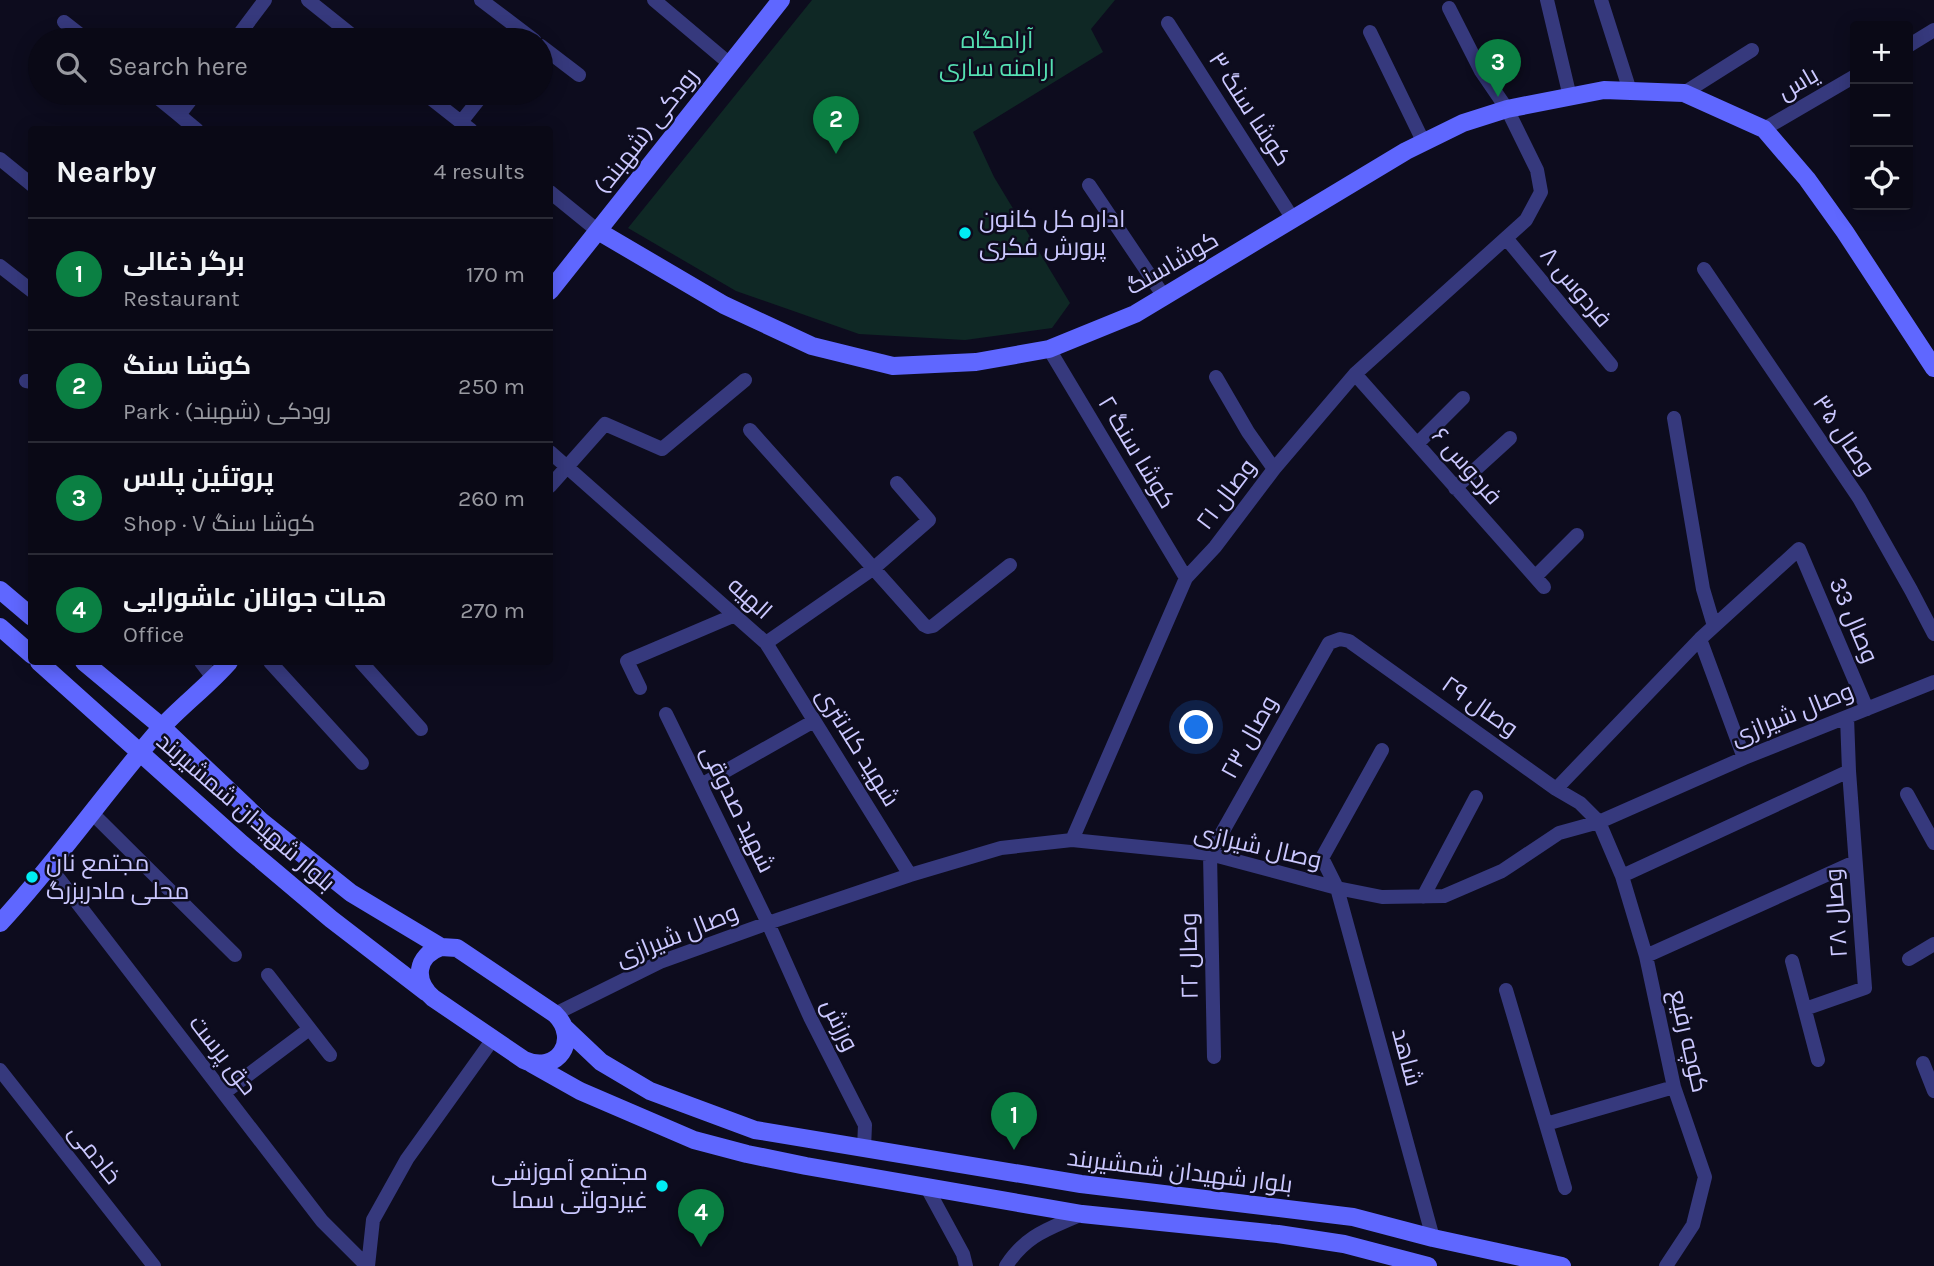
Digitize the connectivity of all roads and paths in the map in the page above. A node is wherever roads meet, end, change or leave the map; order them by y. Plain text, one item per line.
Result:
1 (265, 0) edge
2 (308, 0) edge
3 (481, 0) edge
4 (654, 0) edge
5 (781, 0) edge
6 (1547, 0) edge
7 (1601, 0) edge
8 (1449, 8) dead end
9 (64, 22) dead end
10 (1168, 23) dead end
11 (72, 28) edge
12 (244, 28) edge
13 (343, 28) edge
14 (515, 28) edge
15 (1934, 30) edge
16 (1370, 32) dead end
17 (1913, 43) edge
18 (1752, 50) dead end
19 (553, 55) edge
20 (730, 64) junction
21 (579, 75) dead end
22 (1850, 79) edge
23 (1630, 91) junction
24 (1684, 93) junction
25 (1570, 97) junction
26 (167, 105) edge
27 (187, 105) edge
28 (439, 105) edge
29 (477, 105) edge
30 (1507, 109) junction
31 (179, 115) junction
32 (192, 126) edge
33 (466, 126) edge
34 (1764, 130) junction
35 (1424, 142) junction
36 (0, 159) edge
37 (28, 182) edge
38 (1089, 185) dead end
39 (553, 194) edge
40 (1293, 219) junction
41 (598, 231) junction
42 (1506, 238) junction
43 (0, 266) edge
44 (1704, 269) dead end
45 (553, 287) edge
46 (28, 288) edge
47 (1165, 298) junction
48 (1049, 349) junction
49 (1611, 365) dead end
50 (1934, 368) edge
51 (1355, 374) junction
52 (1216, 377) dead end
53 (745, 380) dead end
54 (1463, 398) dead end
55 (1674, 418) dead end
56 (750, 430) dead end
57 (1510, 438) dead end
58 (1418, 444) junction
59 (553, 454) edge
60 (567, 466) junction
61 (1274, 469) junction
62 (553, 482) edge
63 (897, 483) dead end
64 (1455, 488) junction
65 (1577, 535) dead end
66 (1010, 565) dead end
67 (874, 568) junction
68 (1186, 578) junction
69 (0, 590) edge
70 (28, 614) edge
71 (735, 615) junction
72 (1714, 626) junction
73 (0, 627) edge
74 (1934, 634) edge
75 (1700, 639) junction
76 (766, 643) junction
77 (1329, 643) joint
78 (28, 652) edge
79 (42, 665) edge
80 (88, 665) edge
81 (203, 665) edge
82 (226, 665) edge
83 (273, 665) edge
84 (364, 665) edge
85 (214, 679) junction
86 (1934, 682) edge
87 (640, 688) dead end
88 (1867, 709) junction
89 (666, 714) dead end
90 (1847, 717) junction
91 (814, 721) junction
92 (162, 727) junction
93 (421, 729) dead end
94 (1382, 750) dead end
95 (142, 752) junction
96 (1744, 758) junction
97 (362, 763) dead end
98 (1849, 771) junction
99 (701, 785) junction
100 (1556, 789) junction
101 (1907, 794) dead end
102 (1476, 797) dead end
103 (92, 813) junction
104 (1599, 822) junction
105 (1072, 841) junction
106 (1934, 843) edge
107 (1210, 854) junction
108 (1855, 862) junction
109 (49, 866) junction
110 (910, 876) junction
111 (1622, 876) junction
112 (1337, 888) junction
113 (1423, 897) junction
114 (3, 915) edge
115 (768, 923) junction
116 (1934, 944) edge
117 (442, 947) junction
118 (235, 955) dead end
119 (1646, 956) junction
120 (1909, 960) dead end
121 (1792, 961) dead end
122 (268, 975) dead end
123 (1506, 990) dead end
124 (426, 992) junction
125 (1805, 1009) junction
126 (560, 1021) junction
127 (308, 1030) junction
128 (493, 1039) junction
129 (330, 1055) dead end
130 (1214, 1057) dead end
131 (1818, 1060) dead end
132 (1923, 1063) dead end
133 (532, 1064) junction
134 (0, 1070) edge
135 (1674, 1087) junction
136 (1934, 1091) edge
137 (224, 1093) junction
138 (1546, 1124) junction
139 (864, 1149) junction
140 (926, 1186) junction
141 (1564, 1188) dead end
142 (1082, 1214) junction
143 (1433, 1238) junction
144 (154, 1266) edge
145 (368, 1266) edge
146 (966, 1266) edge
147 (1006, 1266) edge
148 (1428, 1266) edge
149 (1562, 1266) edge
150 (1666, 1266) edge

1 - 12 street
2 - 13 street
3 - 14 street
4 - 20 street
5 - 20 main road, رودکی (شهبند)
6 - 25 street
7 - 23 street
8 - 30 street
9 - 11 street
10 - 40 street, کوشا سنگ ۳
15 - 17 street
16 - 35 street
18 - 24 street
19 - 21 street
20 - 41 main road, رودکی (شهبند)
22 - 34 street, یاس
23 - 24 main road, کوشاسنگ
23 - 25 main road, کوشاسنگ
24 - 34 main road, کوشاسنگ
25 - 30 main road, کوشاسنگ
26 - 31 street
27 - 31 street
28 - 33 street
29 - 33 street
30 - 35 main road, کوشاسنگ
30 - 42 street, وصال ۲۱
31 - 32 street
34 - 50 main road
35 - 40 main road, کوشاسنگ
36 - 37 street
38 - 47 street
39 - 41 street
40 - 47 main road, کوشاسنگ
41 - 45 main road, رودکی (شهبند)
41 - 48 main road, کوشاسنگ
42 - 49 street, فردوس ۸
42 - 51 street, وصال ۲۱
43 - 46 street
44 - 74 street, وصال ۳۵
47 - 48 main road, کوشاسنگ
48 - 68 street, کوشا سنگ ۲
51 - 58 street, فردوس ۶
51 - 61 street, وصال ۲۱
52 - 61 street
53 - 60 street
54 - 58 street
55 - 72 street
56 - 67 street
57 - 64 street
58 - 64 street, فردوس ۶
59 - 60 street, الهیه
60 - 62 street
60 - 71 street, الهیه
61 - 68 street, وصال ۲۱
63 - 67 street, الهیه
64 - 65 street, فردوس ۶
66 - 67 street
67 - 76 street, الهیه
68 - 105 street, وصال ۲۱
69 - 70 main road
71 - 76 street, الهیه
71 - 87 street
72 - 75 street
72 - 88 street, وصال 33
73 - 78 main road
75 - 96 street
75 - 100 street
76 - 91 street, شهید کلانتری
77 - 100 street, وصال ۲۹
77 - 107 street, وصال ۲۳
79 - 95 main road, بلوار شهیدان شمشیربند
80 - 92 main road, بلوار شهیدان شمشیربند
81 - 85 street
82 - 85 main road
83 - 97 street
84 - 93 street
85 - 92 main road
86 - 88 street, وصال شیرازی
88 - 90 street, وصال شیرازی
89 - 99 street, شهید صدوقی
90 - 96 street, وصال شیرازی
90 - 98 street, وصال ۲۸
91 - 99 street
91 - 110 street, شهید کلانتری
92 - 95 main road
92 - 117 main road, بلوار شهیدان شمشیربند
94 - 112 street, شاهد
95 - 103 main road
95 - 124 main road, بلوار شهیدان شمشیربند
96 - 104 street, وصال شیرازی
98 - 108 street, وصال ۲۸
98 - 111 street
99 - 115 street, شهید صدوقی
100 - 104 street, وصال ۲۹
101 - 106 street
102 - 113 street
103 - 109 main road
103 - 118 street
104 - 111 street, کوچه رفیع
104 - 113 street, وصال شیرازی
105 - 107 street, وصال شیرازی
105 - 110 street, وصال شیرازی
107 - 112 street, وصال شیرازی
107 - 130 street, وصال ۲۲
108 - 119 street
108 - 125 street, وصال ۲۸
109 - 114 main road
109 - 137 street, حق پرست
110 - 115 street, وصال شیرازی
111 - 119 street, کوچه رفیع
112 - 113 street, وصال شیرازی
112 - 143 street, شاهد
115 - 126 street, وصال شیرازی
115 - 139 street, ورزش
116 - 120 street
117 - 124 main road
117 - 126 main road, بلوار شهیدان شمشیربند
119 - 135 street, کوچه رفیع
121 - 125 street, وصال ۲۸
122 - 127 street
123 - 138 street
124 - 128 main road, بلوار شهیدان شمشیربند
125 - 131 street, وصال ۲۸
126 - 133 main road
126 - 139 main road, بلوار شهیدان شمشیربند
127 - 129 street
127 - 137 street
128 - 133 main road, بلوار شهیدان شمشیربند
128 - 145 street
132 - 136 street
133 - 140 main road, بلوار شهیدان شمشیربند
134 - 144 street, خادمی
135 - 138 street
135 - 150 street, کوچه رفیع
137 - 145 street, حق پرست
138 - 141 street
139 - 143 main road, بلوار شهیدان شمشیربند
140 - 142 main road, بلوار شهیدان شمشیربند
140 - 146 street
142 - 147 street
142 - 148 main road, بلوار شهیدان شمشیربند
143 - 149 main road, بلوار شهیدان شمشیربند

